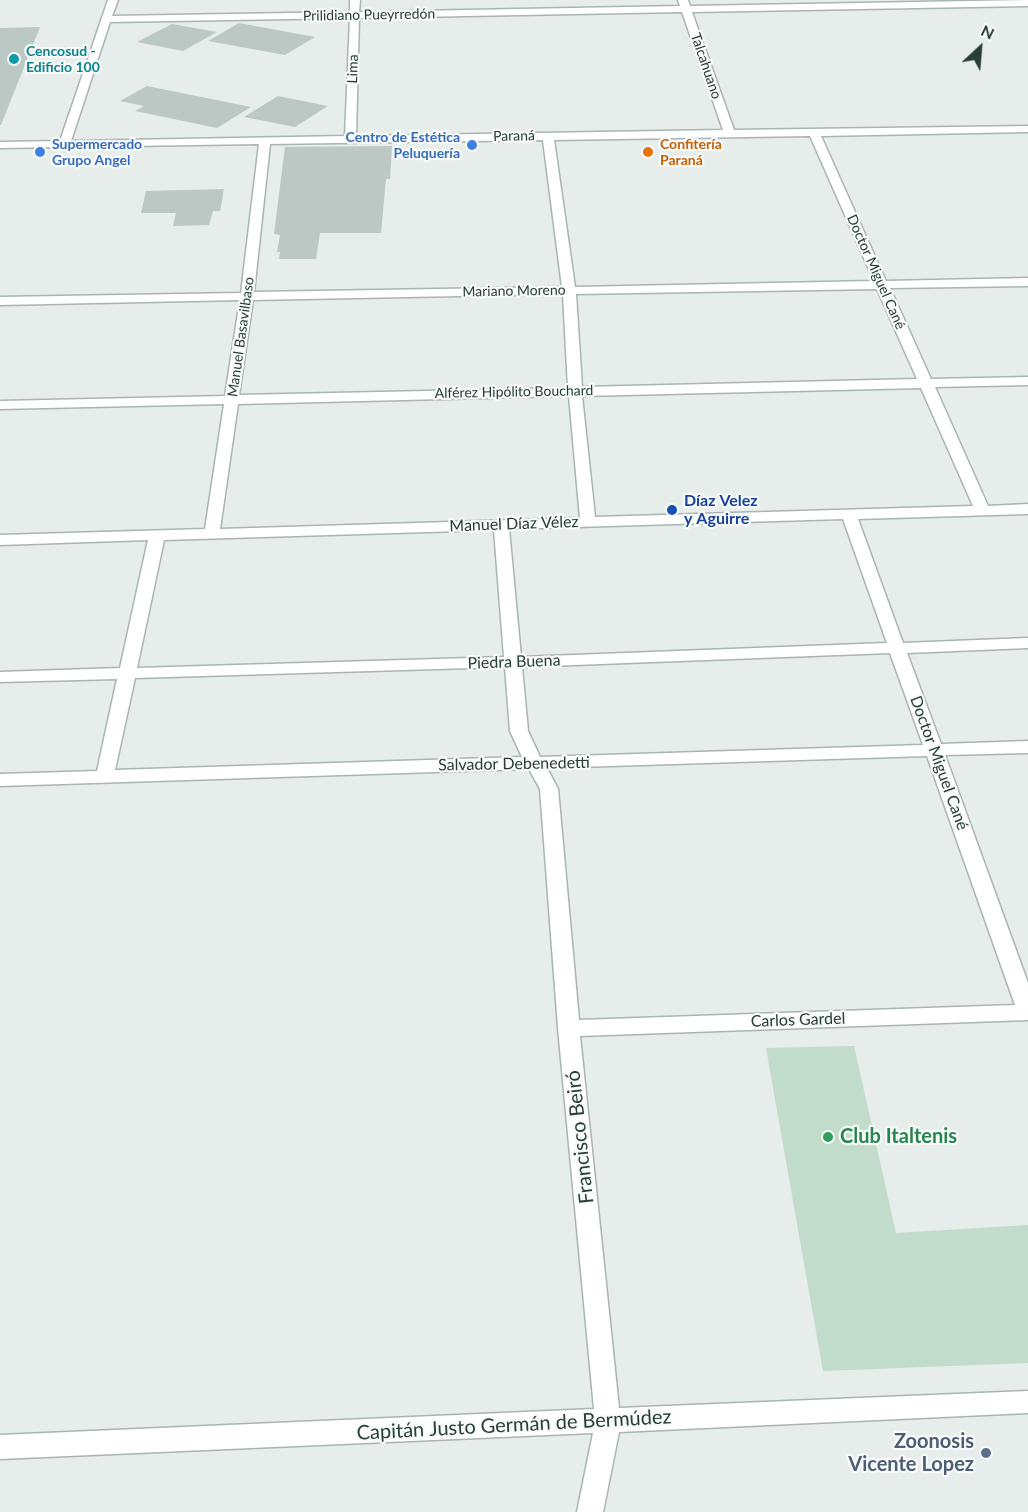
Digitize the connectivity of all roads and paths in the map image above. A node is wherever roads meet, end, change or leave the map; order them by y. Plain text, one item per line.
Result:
1 (112, 0) edge
2 (355, 0) edge
3 (1028, 3) edge
4 (684, 5) edge
5 (355, 15) junction
6 (106, 19) junction
7 (1028, 129) edge
8 (813, 131) junction
9 (729, 132) junction
10 (548, 136) junction
11 (350, 139) junction
12 (265, 140) junction
13 (64, 144) junction
14 (0, 145) edge
15 (1028, 282) edge
16 (881, 283) junction
17 (569, 289) junction
18 (248, 296) junction
19 (0, 301) edge
20 (1028, 381) edge
21 (924, 382) junction
22 (575, 391) junction
23 (232, 399) junction
24 (0, 405) edge
25 (1028, 509) edge
26 (983, 511) junction
27 (849, 515) junction
28 (588, 522) junction
29 (501, 525) junction
30 (212, 533) junction
31 (157, 536) junction
32 (0, 540) edge
33 (1028, 644) edge
34 (897, 649) junction
35 (513, 662) junction
36 (126, 673) junction
37 (0, 677) edge
38 (1028, 747) edge
39 (934, 750) junction
40 (534, 763) junction
41 (105, 775) junction
42 (0, 780) edge
43 (1028, 1012) edge
44 (569, 1028) junction
45 (1028, 1402) edge
46 (608, 1421) junction
47 (0, 1447) edge
48 (590, 1512) edge

1 - 6 street
2 - 5 street, Lima
3 - 4 street, Prilidiano Pueyrredón
4 - 5 street, Prilidiano Pueyrredón
4 - 9 street, Talcahuano
5 - 6 street, Prilidiano Pueyrredón
5 - 11 street, Lima
6 - 13 street
7 - 8 street, Paraná
8 - 9 street, Paraná
8 - 16 street, Doctor Miguel Cané
9 - 10 street, Paraná
10 - 11 street, Paraná
10 - 17 street
11 - 12 street, Paraná
12 - 13 street, Paraná
12 - 18 street, Manuel Basavilbaso
13 - 14 street, Paraná
15 - 16 street, Mariano Moreno
16 - 17 street, Mariano Moreno
16 - 21 street, Doctor Miguel Cané
17 - 18 street, Mariano Moreno
17 - 22 street
18 - 19 street, Mariano Moreno
18 - 23 street, Manuel Basavilbaso
20 - 21 street, Alférez Hipólito Bouchard
21 - 22 street, Alférez Hipólito Bouchard
21 - 26 street, Doctor Miguel Cané
22 - 23 street, Alférez Hipólito Bouchard
22 - 28 street
23 - 24 street, Alférez Hipólito Bouchard
23 - 30 street, Manuel Basavilbaso
25 - 26 street, Manuel Díaz Vélez
26 - 27 street, Manuel Díaz Vélez
27 - 28 street, Manuel Díaz Vélez
27 - 34 street, Doctor Miguel Cané
28 - 29 street, Manuel Díaz Vélez
29 - 30 street, Manuel Díaz Vélez
29 - 35 street, Francisco Beiró
30 - 31 street, Manuel Díaz Vélez
31 - 32 street, Manuel Díaz Vélez
31 - 36 street
33 - 34 street, Piedra Buena
34 - 35 street, Piedra Buena
34 - 39 street, Doctor Miguel Cané
35 - 36 street, Piedra Buena
35 - 40 street, Francisco Beiró
36 - 37 street, Piedra Buena
36 - 41 street
38 - 39 street, Salvador Debenedetti
39 - 40 street, Salvador Debenedetti
39 - 43 street, Doctor Miguel Cané
40 - 41 street, Salvador Debenedetti
40 - 44 street, Francisco Beiró
41 - 42 street, Salvador Debenedetti
43 - 44 street, Carlos Gardel
44 - 46 street, Francisco Beiró
45 - 46 street, Capitán Justo Germán de Bermúdez
46 - 47 street, Capitán Justo Germán de Bermúdez
46 - 48 street, Francisco Beiró

